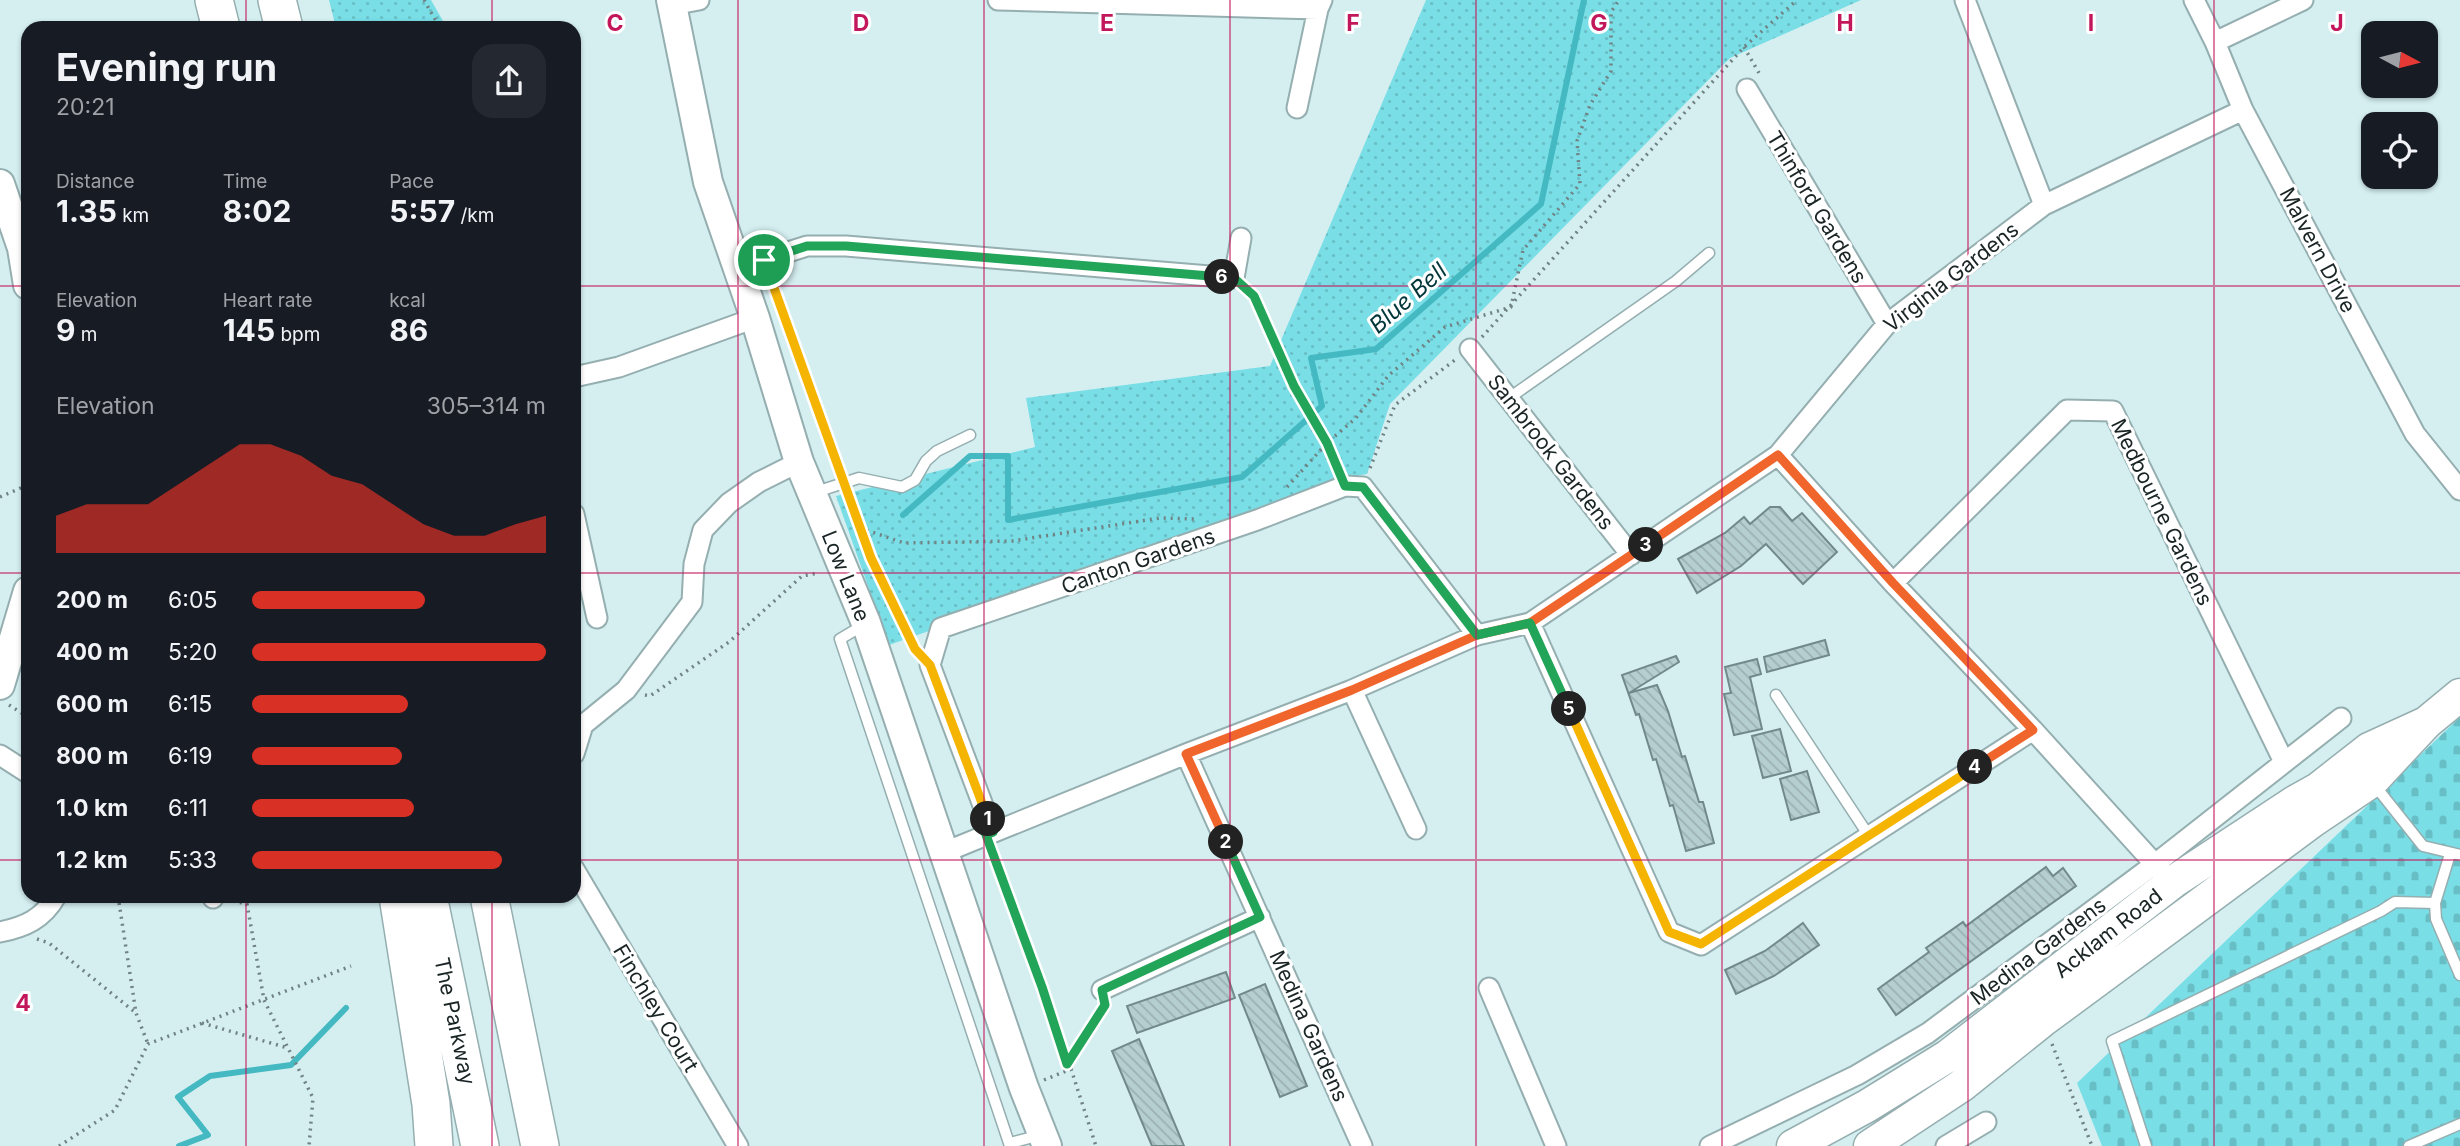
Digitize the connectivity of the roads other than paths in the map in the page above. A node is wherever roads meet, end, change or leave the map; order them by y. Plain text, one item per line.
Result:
1 (214, 0) edge
2 (277, 0) edge
3 (998, 0) edge
4 (1965, 0) edge
5 (2194, 0) edge
6 (2303, 0) edge
7 (681, 2) edge
8 (1320, 4) edge
9 (219, 21) edge
10 (282, 21) edge
11 (2216, 42) junction
12 (1747, 89) dead end
13 (1297, 108) dead end
14 (2243, 110) junction
15 (0, 184) edge
16 (2044, 205) junction
17 (1241, 238) dead end
18 (21, 245) edge
19 (1709, 253) dead end
20 (751, 264) junction
21 (755, 318) junction
22 (1887, 324) junction
23 (1470, 349) road end
24 (581, 375) edge
25 (1509, 398) junction
26 (970, 435) dead end
27 (1778, 455) junction
28 (799, 462) junction
29 (2460, 490) edge
30 (812, 493) junction
31 (581, 546) edge
32 (1631, 555) junction
33 (1893, 583) junction
34 (21, 614) edge
35 (597, 618) dead end
36 (1530, 623) junction
37 (866, 624) junction
38 (1477, 635) junction
39 (0, 685) edge
40 (1352, 690) junction
41 (1776, 695) dead end
42 (2460, 695) edge
43 (2341, 718) dead end
44 (2426, 723) junction
45 (2033, 730) junction
46 (581, 731) edge
47 (1186, 754) junction
48 (0, 755) edge
49 (2284, 762) junction
50 (21, 769) edge
51 (2372, 781) junction
52 (1416, 830) dead end
53 (989, 834) junction
54 (1869, 836) junction
55 (945, 852) junction
56 (2455, 854) edge
57 (2164, 873) junction
58 (581, 881) edge
59 (52, 903) edge
60 (399, 903) edge
61 (429, 903) edge
62 (490, 903) edge
63 (2435, 903) junction
64 (1260, 917) junction
65 (2, 932) edge
66 (2460, 975) edge
67 (1489, 988) dead end
68 (1102, 990) road end
69 (2460, 1124) edge
70 (1980, 1133) edge
71 (539, 1135) edge
72 (1044, 1140) edge
73 (1010, 1145) edge
74 (434, 1146) edge
75 (480, 1146) edge
76 (738, 1146) edge
77 (1362, 1146) edge
78 (1556, 1146) edge
79 (1710, 1146) edge
80 (1793, 1146) edge
81 (1870, 1146) edge
82 (1945, 1146) edge
83 (2146, 1146) edge
84 (2409, 1146) edge

1 - 9 highway
2 - 10 highway
3 - 8 street
4 - 16 street
5 - 11 street, Malvern Drive
6 - 11 street
7 - 20 main road, Low Lane
8 - 13 street
11 - 14 street, Malvern Drive
12 - 22 street, Thinford Gardens
14 - 16 street, Virginia Gardens
14 - 29 street, Malvern Drive
15 - 18 main road
16 - 22 street, Virginia Gardens
17 - 20 street
19 - 25 lane
20 - 21 main road, Low Lane
21 - 24 street
21 - 28 main road, Low Lane
22 - 27 street, Virginia Gardens
23 - 25 street, Sambrook Gardens
25 - 32 street, Sambrook Gardens
26 - 30 lane
27 - 32 street, Virginia Gardens
27 - 33 street
28 - 30 main road, Low Lane
28 - 46 street
30 - 37 main road, Low Lane
31 - 35 street
32 - 36 street, Virginia Gardens
33 - 45 street
33 - 49 street, Medbourne Gardens
34 - 39 main road
36 - 38 street, Virginia Gardens
36 - 54 street
37 - 55 main road, Low Lane
37 - 73 lane
38 - 40 street, Virginia Gardens
38 - 53 street, Canton Gardens
40 - 47 street, Virginia Gardens
40 - 52 street
41 - 54 lane
42 - 44 main road, Acklam Road
43 - 49 street, Medina Gardens
44 - 51 main road, Acklam Road
44 - 57 main road, Acklam Road
45 - 54 street
45 - 57 street
47 - 53 street, Virginia Gardens
47 - 64 street, Medina Gardens
48 - 50 street
49 - 57 street, Medina Gardens
51 - 56 lane
51 - 81 main road, Acklam Road
53 - 55 street, Virginia Gardens
55 - 72 main road, Low Lane
56 - 63 lane
57 - 79 street, Medina Gardens
57 - 80 main road, Acklam Road
58 - 76 street, Finchley Court
59 - 65 street
60 - 74 highway
61 - 75 highway, The Parkway
62 - 71 highway
63 - 66 lane
63 - 83 lane
64 - 68 street
64 - 77 street, Medina Gardens
67 - 78 street
69 - 84 lane
70 - 82 street
72 - 73 lane

